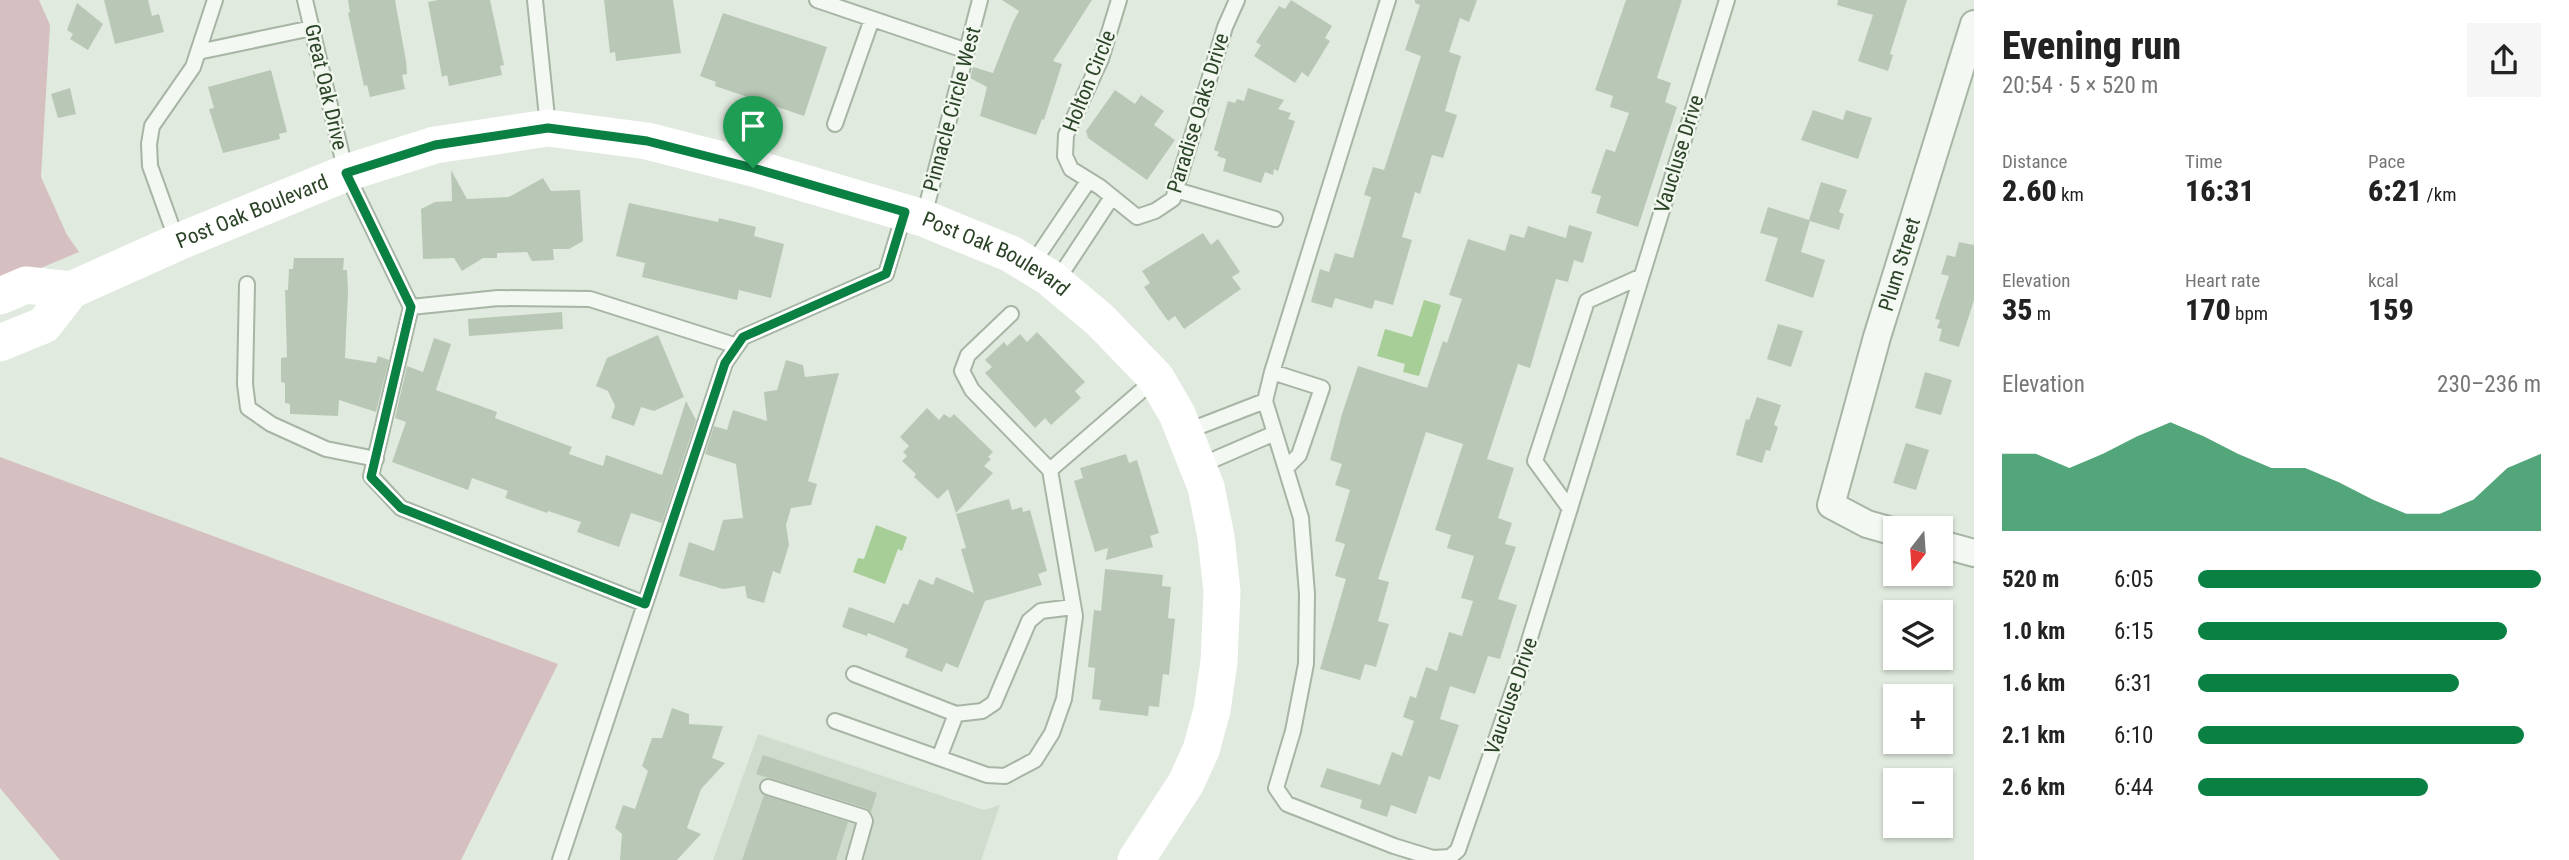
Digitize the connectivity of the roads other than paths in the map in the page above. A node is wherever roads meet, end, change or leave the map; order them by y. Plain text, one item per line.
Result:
1 (215, 0) edge
2 (305, 0) edge
3 (535, 0) edge
4 (817, 0) edge
5 (980, 0) edge
6 (1119, 0) edge
7 (1237, 0) edge
8 (1388, 0) edge
9 (1727, 0) edge
10 (872, 19) junction
11 (1973, 22) edge
12 (312, 28) junction
13 (967, 51) junction
14 (198, 52) junction
15 (835, 124) dead end
16 (548, 128) junction
17 (346, 173) junction
18 (1094, 184) junction
19 (1176, 190) junction
20 (1112, 197) junction
21 (914, 215) junction
22 (1275, 219) dead end
23 (178, 242) junction
24 (1044, 274) junction
25 (1640, 277) junction
26 (247, 284) dead end
27 (71, 290) junction
28 (0, 296) edge
29 (411, 307) junction
30 (1011, 314) dead end
31 (0, 343) edge
32 (737, 346) junction
33 (1272, 372) junction
34 (1156, 378) junction
35 (1265, 401) junction
36 (1184, 433) junction
37 (1275, 433) junction
38 (376, 459) junction
39 (1198, 466) junction
40 (1286, 468) junction
41 (1051, 470) junction
42 (1570, 509) junction
43 (1883, 529) edge
44 (1953, 547) edge
45 (1974, 553) edge
46 (645, 604) junction
47 (1073, 607) junction
48 (854, 674) dead end
49 (956, 713) junction
50 (835, 721) dead end
51 (939, 758) junction
52 (768, 787) dead end
53 (560, 860) edge
54 (854, 860) edge
55 (1136, 860) edge

1 - 14 lane
2 - 12 lane, Great Oak Drive
3 - 16 lane
4 - 10 lane
5 - 13 lane, Pinnacle Circle West
6 - 18 lane, Holton Circle
7 - 19 lane, Paradise Oaks Drive
8 - 33 lane
9 - 25 lane, Vaucluse Drive
10 - 13 lane
10 - 15 lane
11 - 43 street, Plum Street
12 - 14 lane
12 - 17 lane, Great Oak Drive
13 - 21 lane, Pinnacle Circle West
14 - 23 lane
16 - 17 street, Post Oak Boulevard
16 - 21 street, Post Oak Boulevard
17 - 23 street, Post Oak Boulevard
17 - 29 lane, Great Oak Drive
18 - 20 lane, Paradise Oaks Drive
18 - 24 lane
19 - 20 lane, Paradise Oaks Drive
19 - 22 lane
20 - 24 lane
21 - 24 street, Post Oak Boulevard
21 - 32 lane, Pinnacle Circle West
23 - 27 street, Post Oak Boulevard
24 - 34 street, Post Oak Boulevard
25 - 42 lane, Vaucluse Drive
25 - 42 lane
26 - 38 lane
27 - 28 street
27 - 31 street, Post Oak Boulevard
29 - 32 lane
29 - 38 lane
30 - 41 lane
32 - 46 lane
33 - 35 lane
33 - 40 lane
34 - 36 street, Post Oak Boulevard
34 - 41 lane
35 - 36 lane
35 - 37 lane, Vaucluse Drive
36 - 39 street, Post Oak Boulevard
37 - 39 lane
37 - 40 lane, Vaucluse Drive
38 - 46 lane
39 - 55 street, Post Oak Boulevard
40 - 42 lane, Vaucluse Drive
41 - 47 lane
44 - 45 street
46 - 53 lane
47 - 49 lane
47 - 51 lane
48 - 49 lane
49 - 51 lane
50 - 51 lane
52 - 54 lane

